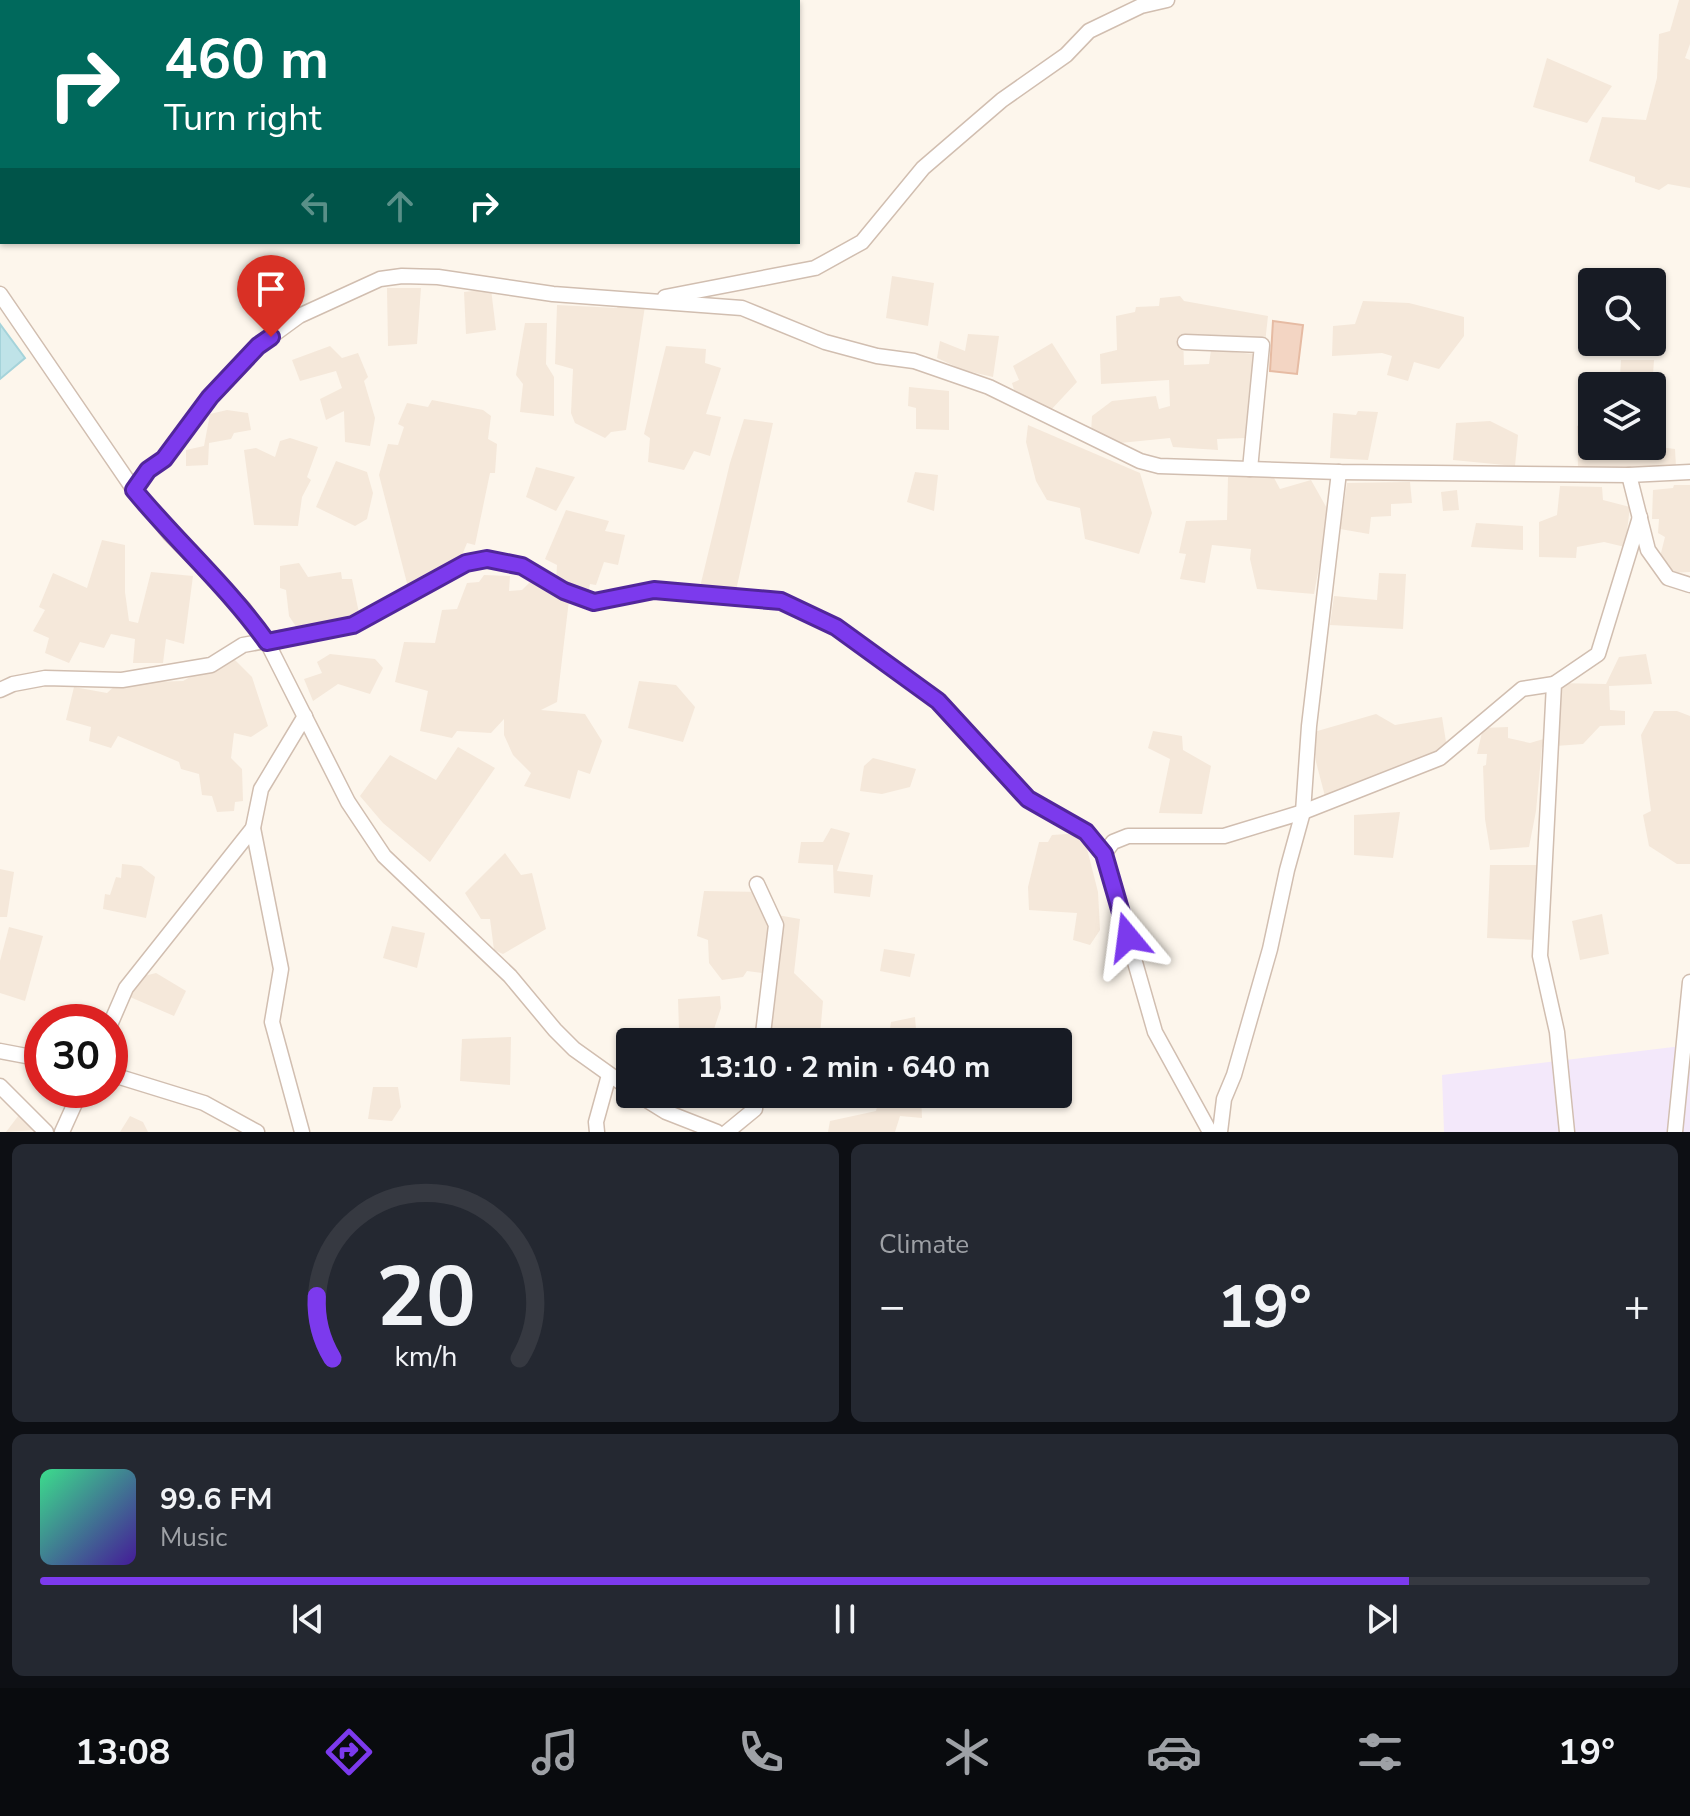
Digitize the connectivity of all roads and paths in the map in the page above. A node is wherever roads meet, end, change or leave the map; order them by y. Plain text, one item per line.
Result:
1 (1167, 0) edge
2 (0, 294) edge
3 (643, 301) junction
4 (1185, 342) dead end
5 (1250, 469) junction
6 (1339, 472) junction
7 (1690, 472) edge
8 (1629, 475) junction
9 (134, 490) junction
10 (1640, 517) junction
11 (1690, 585) edge
12 (267, 642) junction
13 (1554, 684) junction
14 (0, 690) edge
15 (305, 716) junction
16 (1303, 812) junction
17 (253, 828) junction
18 (1104, 854) junction
19 (757, 884) dead end
20 (1690, 982) edge
21 (119, 1004) edge
22 (764, 1028) edge
23 (0, 1051) edge
24 (24, 1056) edge
25 (609, 1075) junction
26 (128, 1080) edge
27 (616, 1080) edge
28 (0, 1086) edge
29 (73, 1108) edge
30 (660, 1108) edge
31 (755, 1108) edge
32 (704, 1130) edge
33 (46, 1132) edge
34 (62, 1132) edge
35 (257, 1132) edge
36 (302, 1132) edge
37 (597, 1132) edge
38 (727, 1132) edge
39 (1210, 1132) edge
40 (1220, 1132) edge
41 (1567, 1132) edge
42 (1675, 1132) edge

1 - 3 street
2 - 9 street
3 - 5 street
3 - 9 street
4 - 5 street
5 - 6 street
6 - 8 street
6 - 16 street
7 - 8 street
8 - 10 street
9 - 12 street
10 - 11 street
10 - 13 street
12 - 14 street
12 - 15 street
12 - 18 street
13 - 16 street
13 - 41 street
15 - 17 street
15 - 25 street
16 - 18 street
16 - 40 street
17 - 21 street
17 - 36 street
18 - 39 street
19 - 22 street
20 - 42 street
23 - 24 street
25 - 27 street
25 - 37 street
26 - 35 street
28 - 33 street
29 - 34 street
30 - 32 street
31 - 38 street

